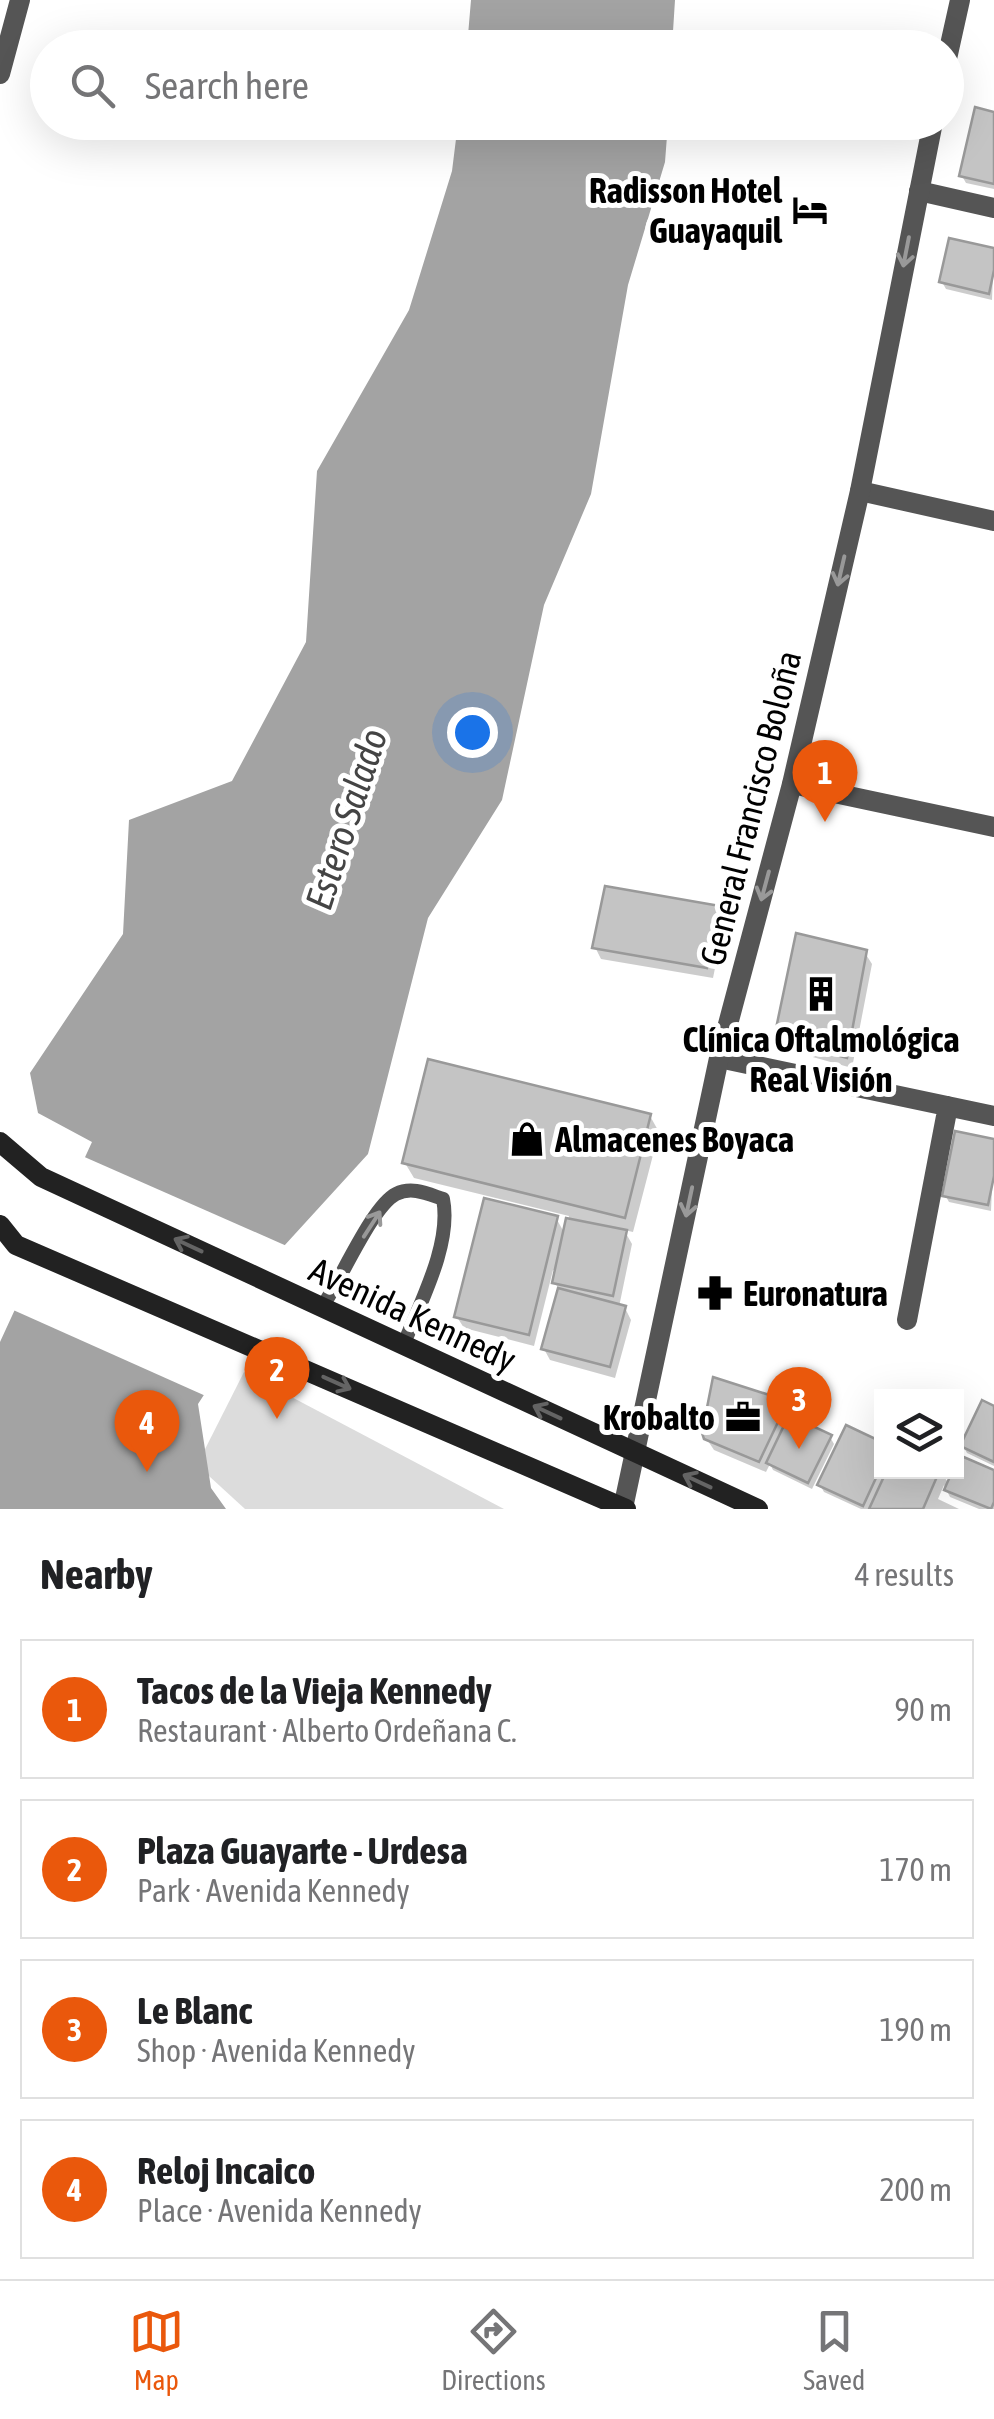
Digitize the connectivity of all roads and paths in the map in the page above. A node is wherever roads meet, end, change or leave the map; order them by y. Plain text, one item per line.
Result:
1 (20, 0) edge
2 (960, 0) edge
3 (953, 30) edge
4 (11, 35) junction
5 (0, 60) edge
6 (0, 74) edge
7 (930, 140) edge
8 (918, 190) junction
9 (994, 208) edge
10 (860, 491) junction
11 (994, 522) edge
12 (792, 784) junction
13 (994, 826) edge
14 (719, 1058) junction
15 (948, 1106) junction
16 (994, 1116) edge
17 (0, 1142) edge
18 (0, 1225) edge
19 (14, 1244) edge
20 (322, 1307) junction
21 (907, 1320) dead end
22 (404, 1346) junction
23 (636, 1452) junction
24 (625, 1508) edge
25 (758, 1509) edge

1 - 4 street
2 - 3 street
4 - 5 street
4 - 6 street
7 - 8 street, General Francisco Boloña
8 - 9 street
8 -> 10 street, General Francisco Boloña
10 - 11 street
10 -> 12 street, General Francisco Boloña
12 - 13 street
12 -> 14 street, General Francisco Boloña
14 - 15 street
14 -> 23 street, General Francisco Boloña
15 - 16 street
15 - 21 street
20 -> 17 main road, Avenida Kennedy
18 - 19 main road
19 -> 24 main road
20 - 22 main road, Avenida Kennedy
20 -> 22 lane
23 -> 22 main road, Avenida Kennedy
23 - 24 street, General Francisco Boloña
25 -> 23 main road, Avenida Kennedy

